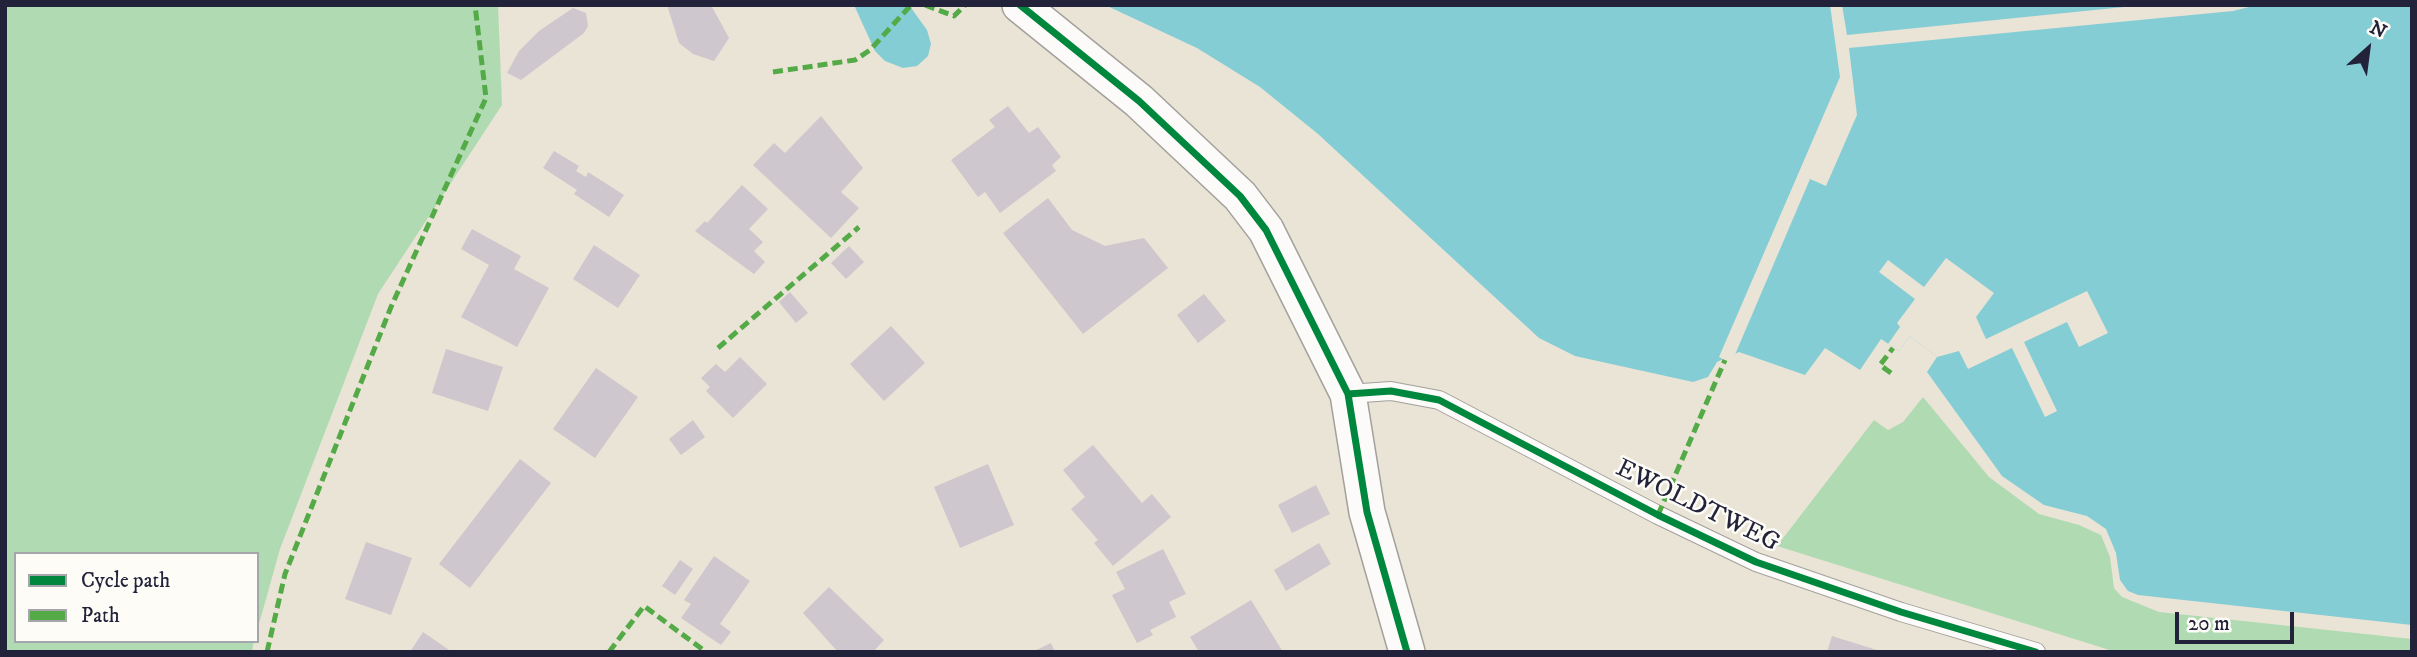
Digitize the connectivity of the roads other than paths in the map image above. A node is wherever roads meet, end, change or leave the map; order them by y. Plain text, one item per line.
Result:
1 (1020, 5) edge
2 (1348, 394) junction
3 (1407, 652) edge
4 (2036, 652) edge

1 - 2 street
2 - 3 street
2 - 4 lane, EWOLDTWEG

